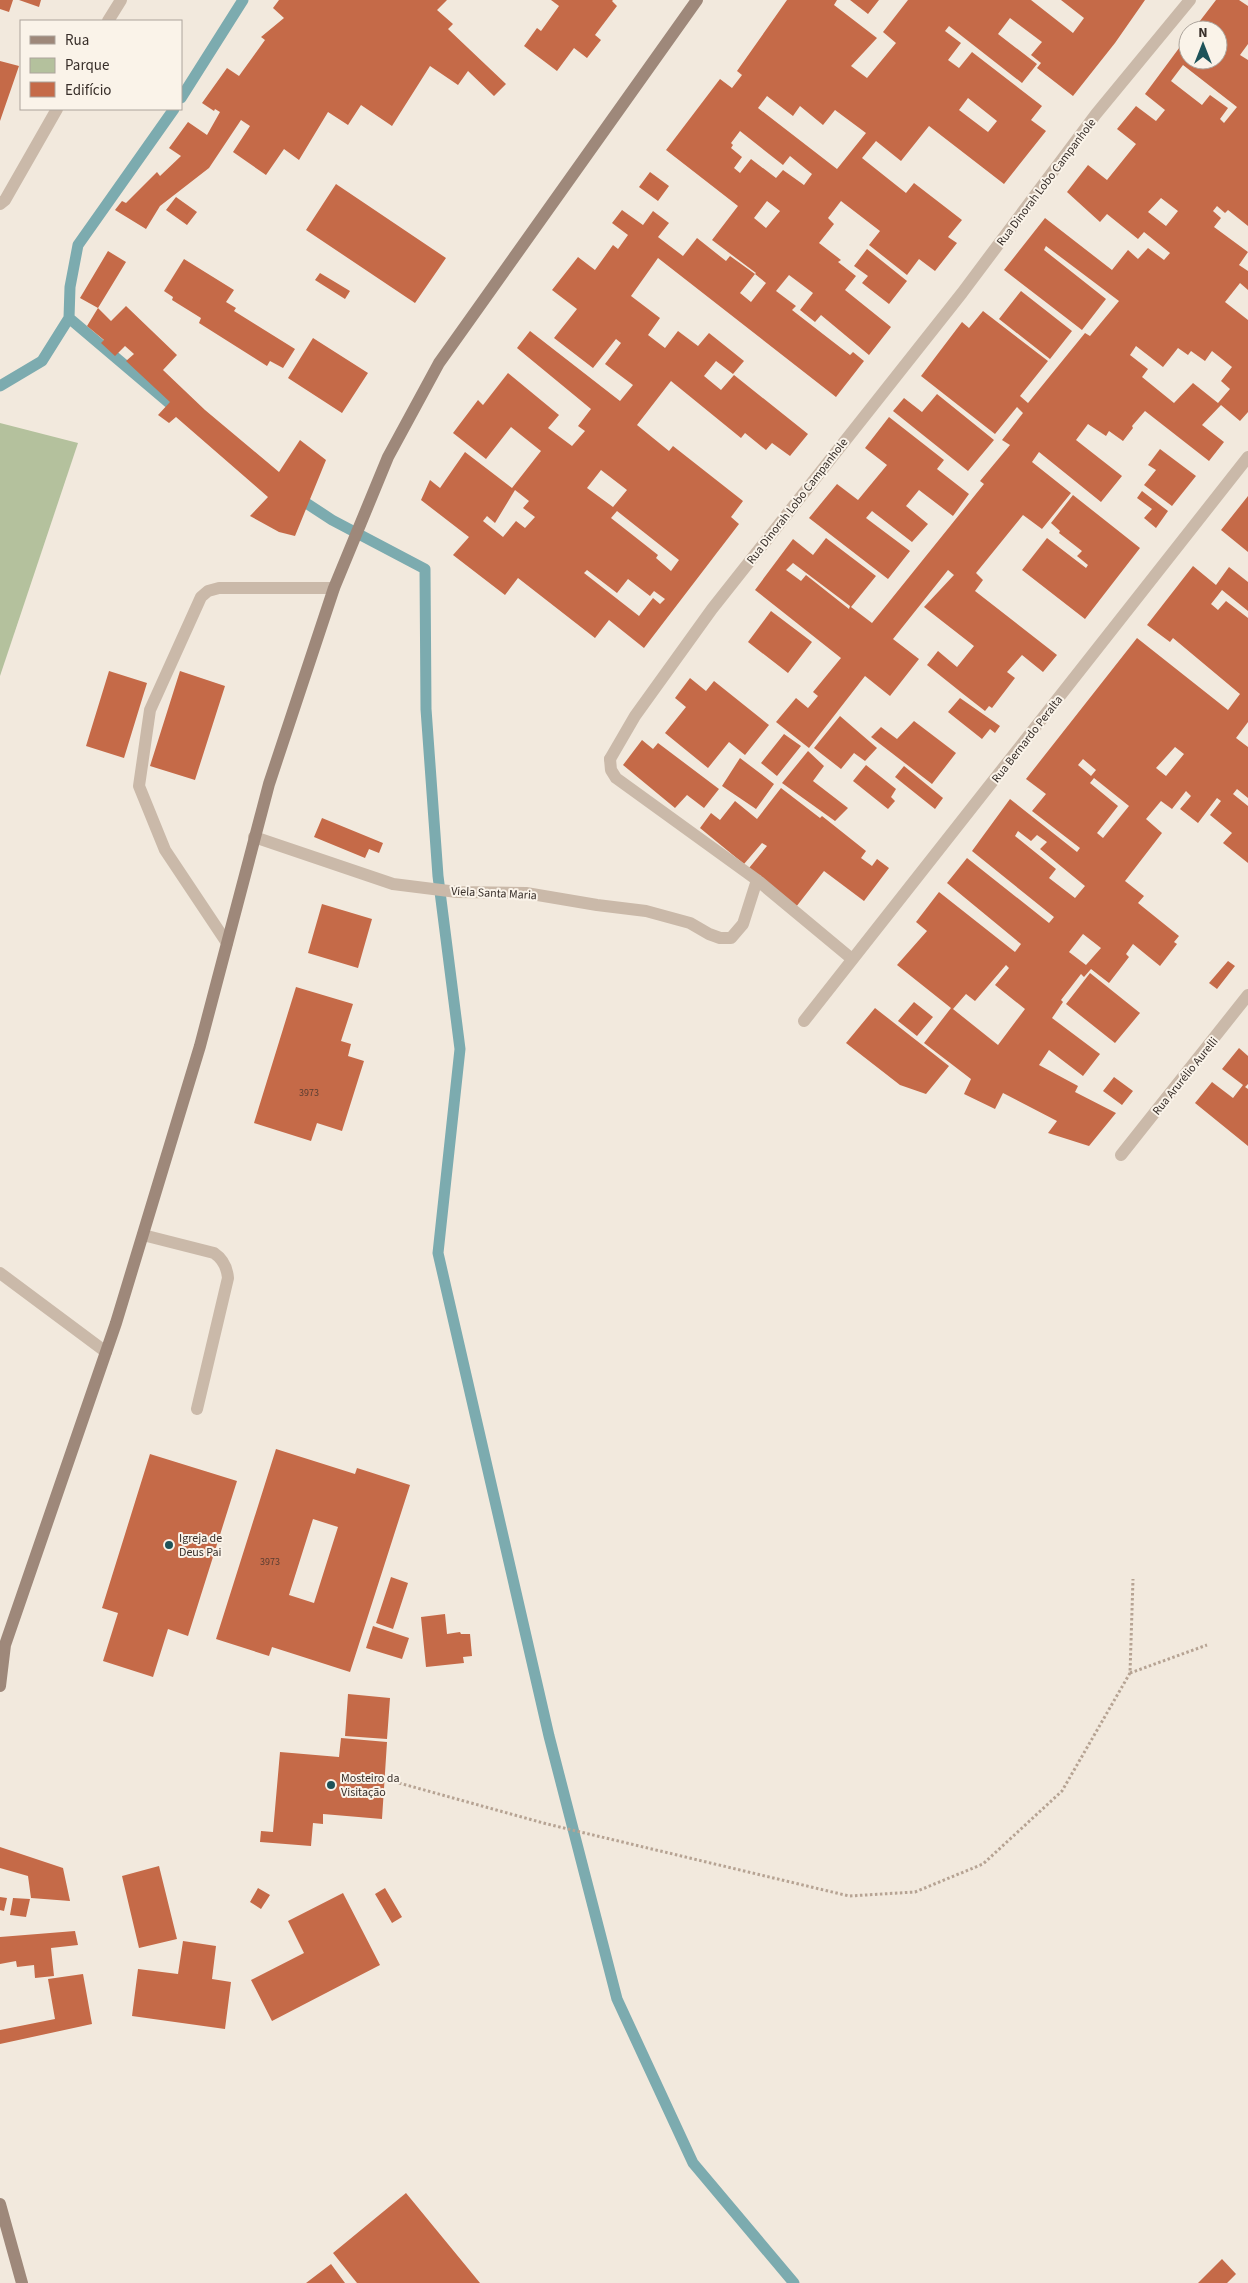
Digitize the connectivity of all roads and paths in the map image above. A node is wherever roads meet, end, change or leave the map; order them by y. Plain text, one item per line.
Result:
1 (121, 0) edge
2 (697, 0) edge
3 (1190, 0) edge
4 (109, 20) edge
5 (57, 110) edge
6 (0, 204) edge
7 (1248, 457) edge
8 (334, 588) junction
9 (254, 837) junction
10 (756, 880) junction
11 (227, 943) junction
12 (852, 960) junction
13 (1248, 995) edge
14 (804, 1021) dead end
15 (1121, 1155) dead end
16 (143, 1235) junction
17 (0, 1273) edge
18 (106, 1352) junction
19 (197, 1409) dead end
20 (1133, 1580) dead end
21 (1207, 1645) dead end
22 (2, 1649) edge
23 (1130, 1673) junction
24 (0, 1686) edge
25 (399, 1783) dead end
26 (0, 2204) edge
27 (22, 2283) edge

1 - 4 street
2 - 8 main road
3 - 10 street, Rua Dinorah Lobo Campanhole
5 - 6 street
7 - 12 street, Rua Bernardo Peralta
8 - 9 main road
8 - 11 street
9 - 10 street, Viela Santa Maria
9 - 11 main road
10 - 12 street, Rua Dinorah Lobo Campanhole
11 - 16 main road
12 - 14 street, Rua Bernardo Peralta
13 - 15 street, Rua Arurélio Aurelli
16 - 18 main road
16 - 19 street
17 - 18 street
18 - 22 main road
20 - 23 path
21 - 23 path
22 - 24 main road
23 - 25 path
26 - 27 main road

